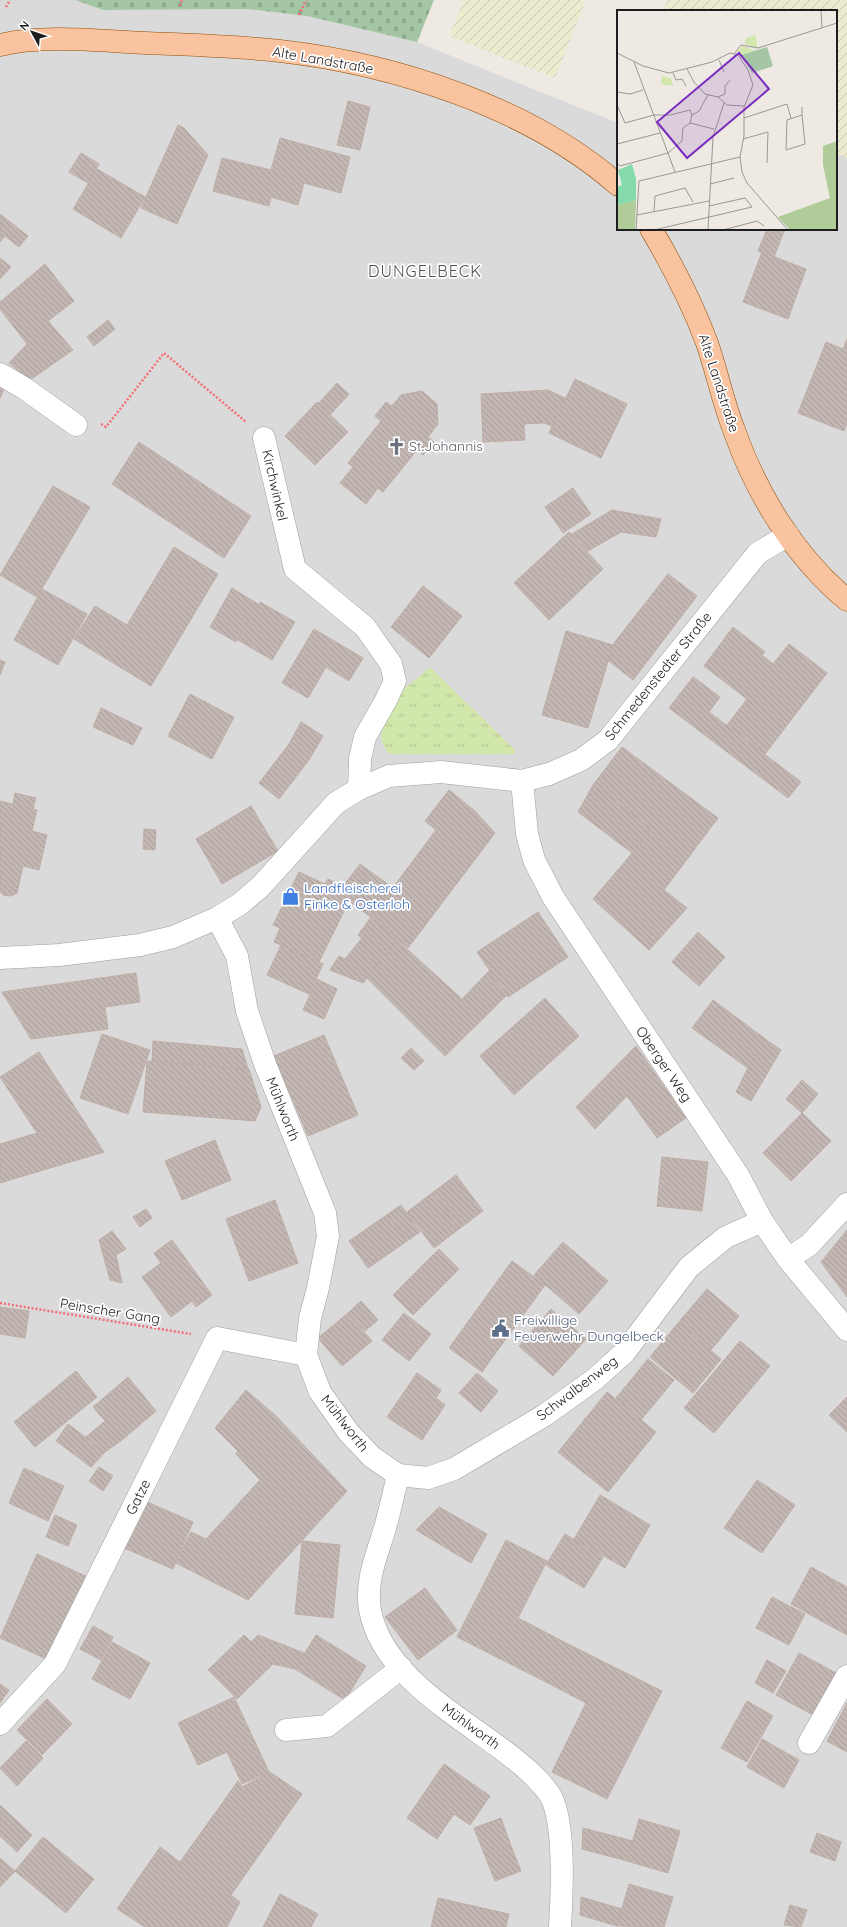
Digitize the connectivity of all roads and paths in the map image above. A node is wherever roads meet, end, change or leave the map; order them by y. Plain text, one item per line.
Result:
1 (10, 0) edge
2 (182, 0) edge
3 (306, 0) edge
4 (180, 6) dead end
5 (6, 7) dead end
6 (299, 15) dead end
7 (0, 45) edge
8 (617, 185) edge
9 (652, 230) edge
10 (0, 374) edge
11 (76, 426) joint
12 (264, 438) joint
13 (788, 535) junction
14 (847, 600) edge
15 (522, 781) junction
16 (359, 789) junction
17 (217, 918) junction
18 (0, 958) edge
19 (847, 1204) edge
20 (762, 1221) junction
21 (788, 1259) junction
22 (0, 1303) edge
23 (847, 1330) edge
24 (217, 1338) junction
25 (306, 1354) junction
26 (398, 1475) junction
27 (401, 1668) junction
28 (847, 1676) edge
29 (0, 1724) edge
30 (286, 1730) dead end
31 (809, 1743) dead end
32 (560, 1927) edge

1 - 5 path
2 - 4 path
3 - 6 path
7 - 8 main road, Alte Landstraße
9 - 13 main road, Alte Landstraße
10 - 11 street
11 - 12 path, Kirchwinkel
12 - 16 street, Kirchwinkel
13 - 14 main road
13 - 15 street, Schmedenstedter Straße
15 - 16 street, Schmedenstedter Straße
15 - 20 street, Oberger Weg
16 - 17 street, Schmedenstedter Straße
17 - 18 street, Schmedenstedter Straße
17 - 25 street, Mühlworth
19 - 21 street
20 - 21 street, Oberger Weg
20 - 26 street, Schwalbenweg
21 - 23 street, Oberger Weg
22 - 24 path, Peinscher Gang
24 - 25 street
24 - 29 street, Gatze
25 - 26 street, Mühlworth
26 - 27 street, Mühlworth
27 - 30 street
27 - 32 street, Mühlworth
28 - 31 street

